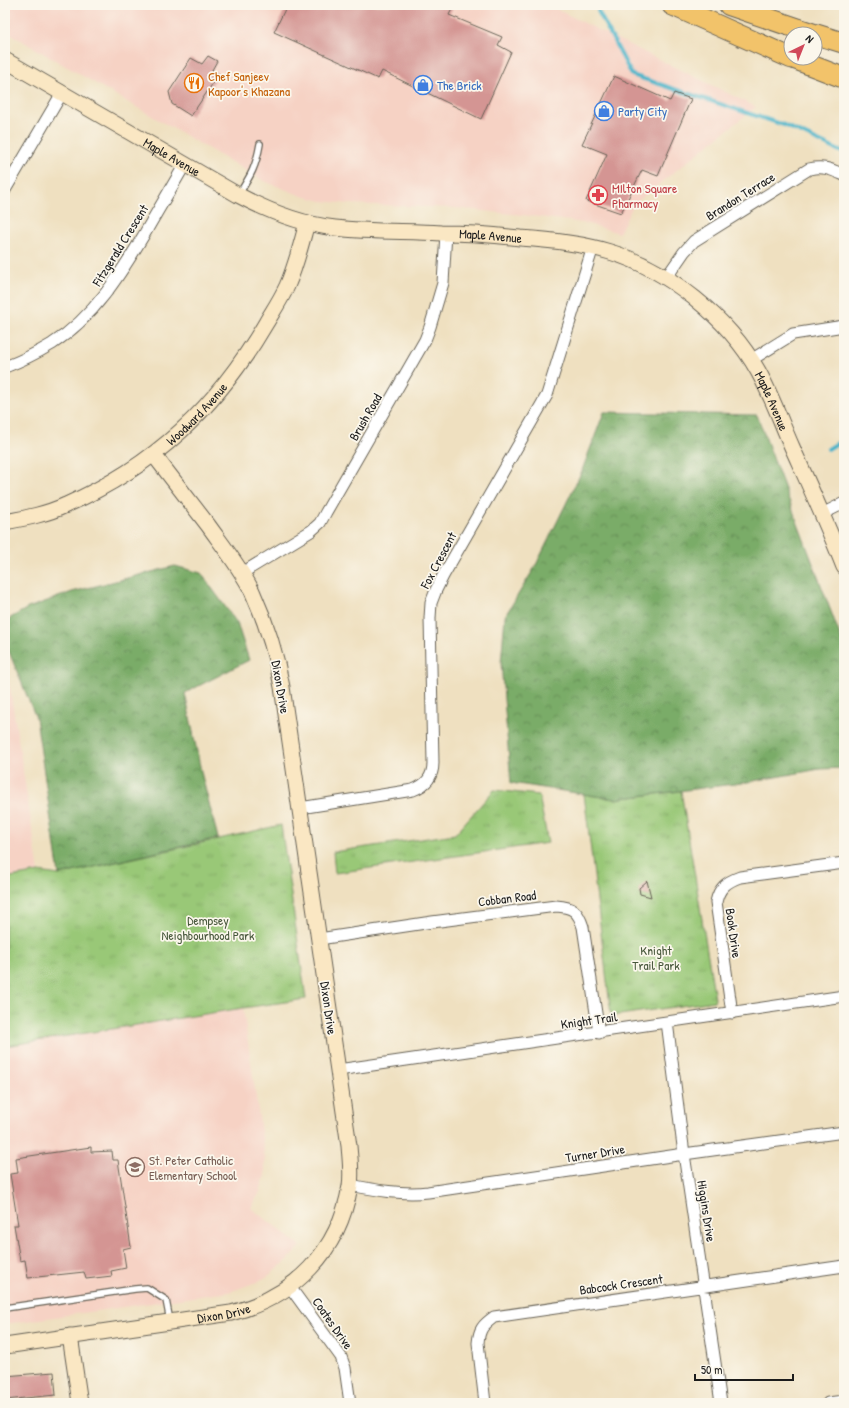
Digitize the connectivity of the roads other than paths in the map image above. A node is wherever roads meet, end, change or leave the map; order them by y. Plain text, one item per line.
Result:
1 (672, 5) edge
2 (729, 5) edge
3 (791, 26) edge
4 (823, 36) edge
5 (844, 43) edge
6 (783, 54) edge
7 (5, 60) edge
8 (812, 66) edge
9 (844, 78) edge
10 (62, 93) junction
11 (260, 144) dead end
12 (185, 164) junction
13 (844, 175) edge
14 (5, 190) edge
15 (238, 195) junction
16 (307, 222) junction
17 (446, 233) junction
18 (593, 247) junction
19 (666, 278) junction
20 (844, 326) edge
21 (751, 360) junction
22 (5, 367) edge
23 (154, 455) junction
24 (844, 503) edge
25 (822, 514) junction
26 (5, 522) edge
27 (844, 567) edge
28 (242, 573) junction
29 (300, 808) junction
30 (844, 863) edge
31 (319, 939) junction
32 (844, 996) edge
33 (732, 1013) junction
34 (667, 1022) junction
35 (599, 1033) junction
36 (338, 1070) junction
37 (844, 1132) edge
38 (684, 1154) junction
39 (350, 1185) junction
40 (844, 1266) edge
41 (290, 1287) junction
42 (704, 1287) junction
43 (5, 1308) edge
44 (170, 1321) junction
45 (70, 1336) junction
46 (5, 1346) edge
47 (844, 1401) edge
48 (80, 1403) edge
49 (350, 1403) edge
50 (485, 1403) edge
51 (721, 1403) edge
52 (828, 1403) edge

1 - 6 highway
2 - 3 highway
4 - 5 highway
7 - 10 street, Maple Avenue
8 - 9 highway
10 - 12 street, Maple Avenue
10 - 14 street
11 - 15 lane
12 - 15 street, Maple Avenue
12 - 22 street, Fitzgerald Crescent
13 - 19 street, Brandon Terrace
15 - 16 street, Maple Avenue
16 - 17 street, Maple Avenue
16 - 23 street, Woodward Avenue
17 - 18 street, Maple Avenue
17 - 28 street, Brush Road
18 - 19 street, Maple Avenue
18 - 29 street, Fox Crescent
19 - 21 street, Maple Avenue
20 - 21 street
21 - 25 street, Maple Avenue
23 - 26 street, Woodward Avenue
23 - 28 street, Dixon Drive
24 - 25 street
25 - 27 street, Maple Avenue
28 - 29 street, Dixon Drive
29 - 31 street, Dixon Drive
30 - 33 street, Book Drive
31 - 35 street, Cobban Road
31 - 36 street, Dixon Drive
32 - 33 street, Knight Trail
33 - 34 street, Knight Trail
34 - 35 street, Knight Trail
34 - 38 street, Higgins Drive
35 - 36 street, Knight Trail
36 - 39 street, Dixon Drive
37 - 38 street, Turner Drive
38 - 39 street, Turner Drive
38 - 42 street, Higgins Drive
39 - 41 street, Dixon Drive
40 - 42 street, Babcock Crescent
41 - 44 street, Dixon Drive
41 - 49 street, Coates Drive
42 - 50 street, Babcock Crescent
42 - 51 street, Higgins Drive
43 - 44 lane
44 - 45 street, Dixon Drive
45 - 46 street, Dixon Drive
45 - 48 street
47 - 52 street

